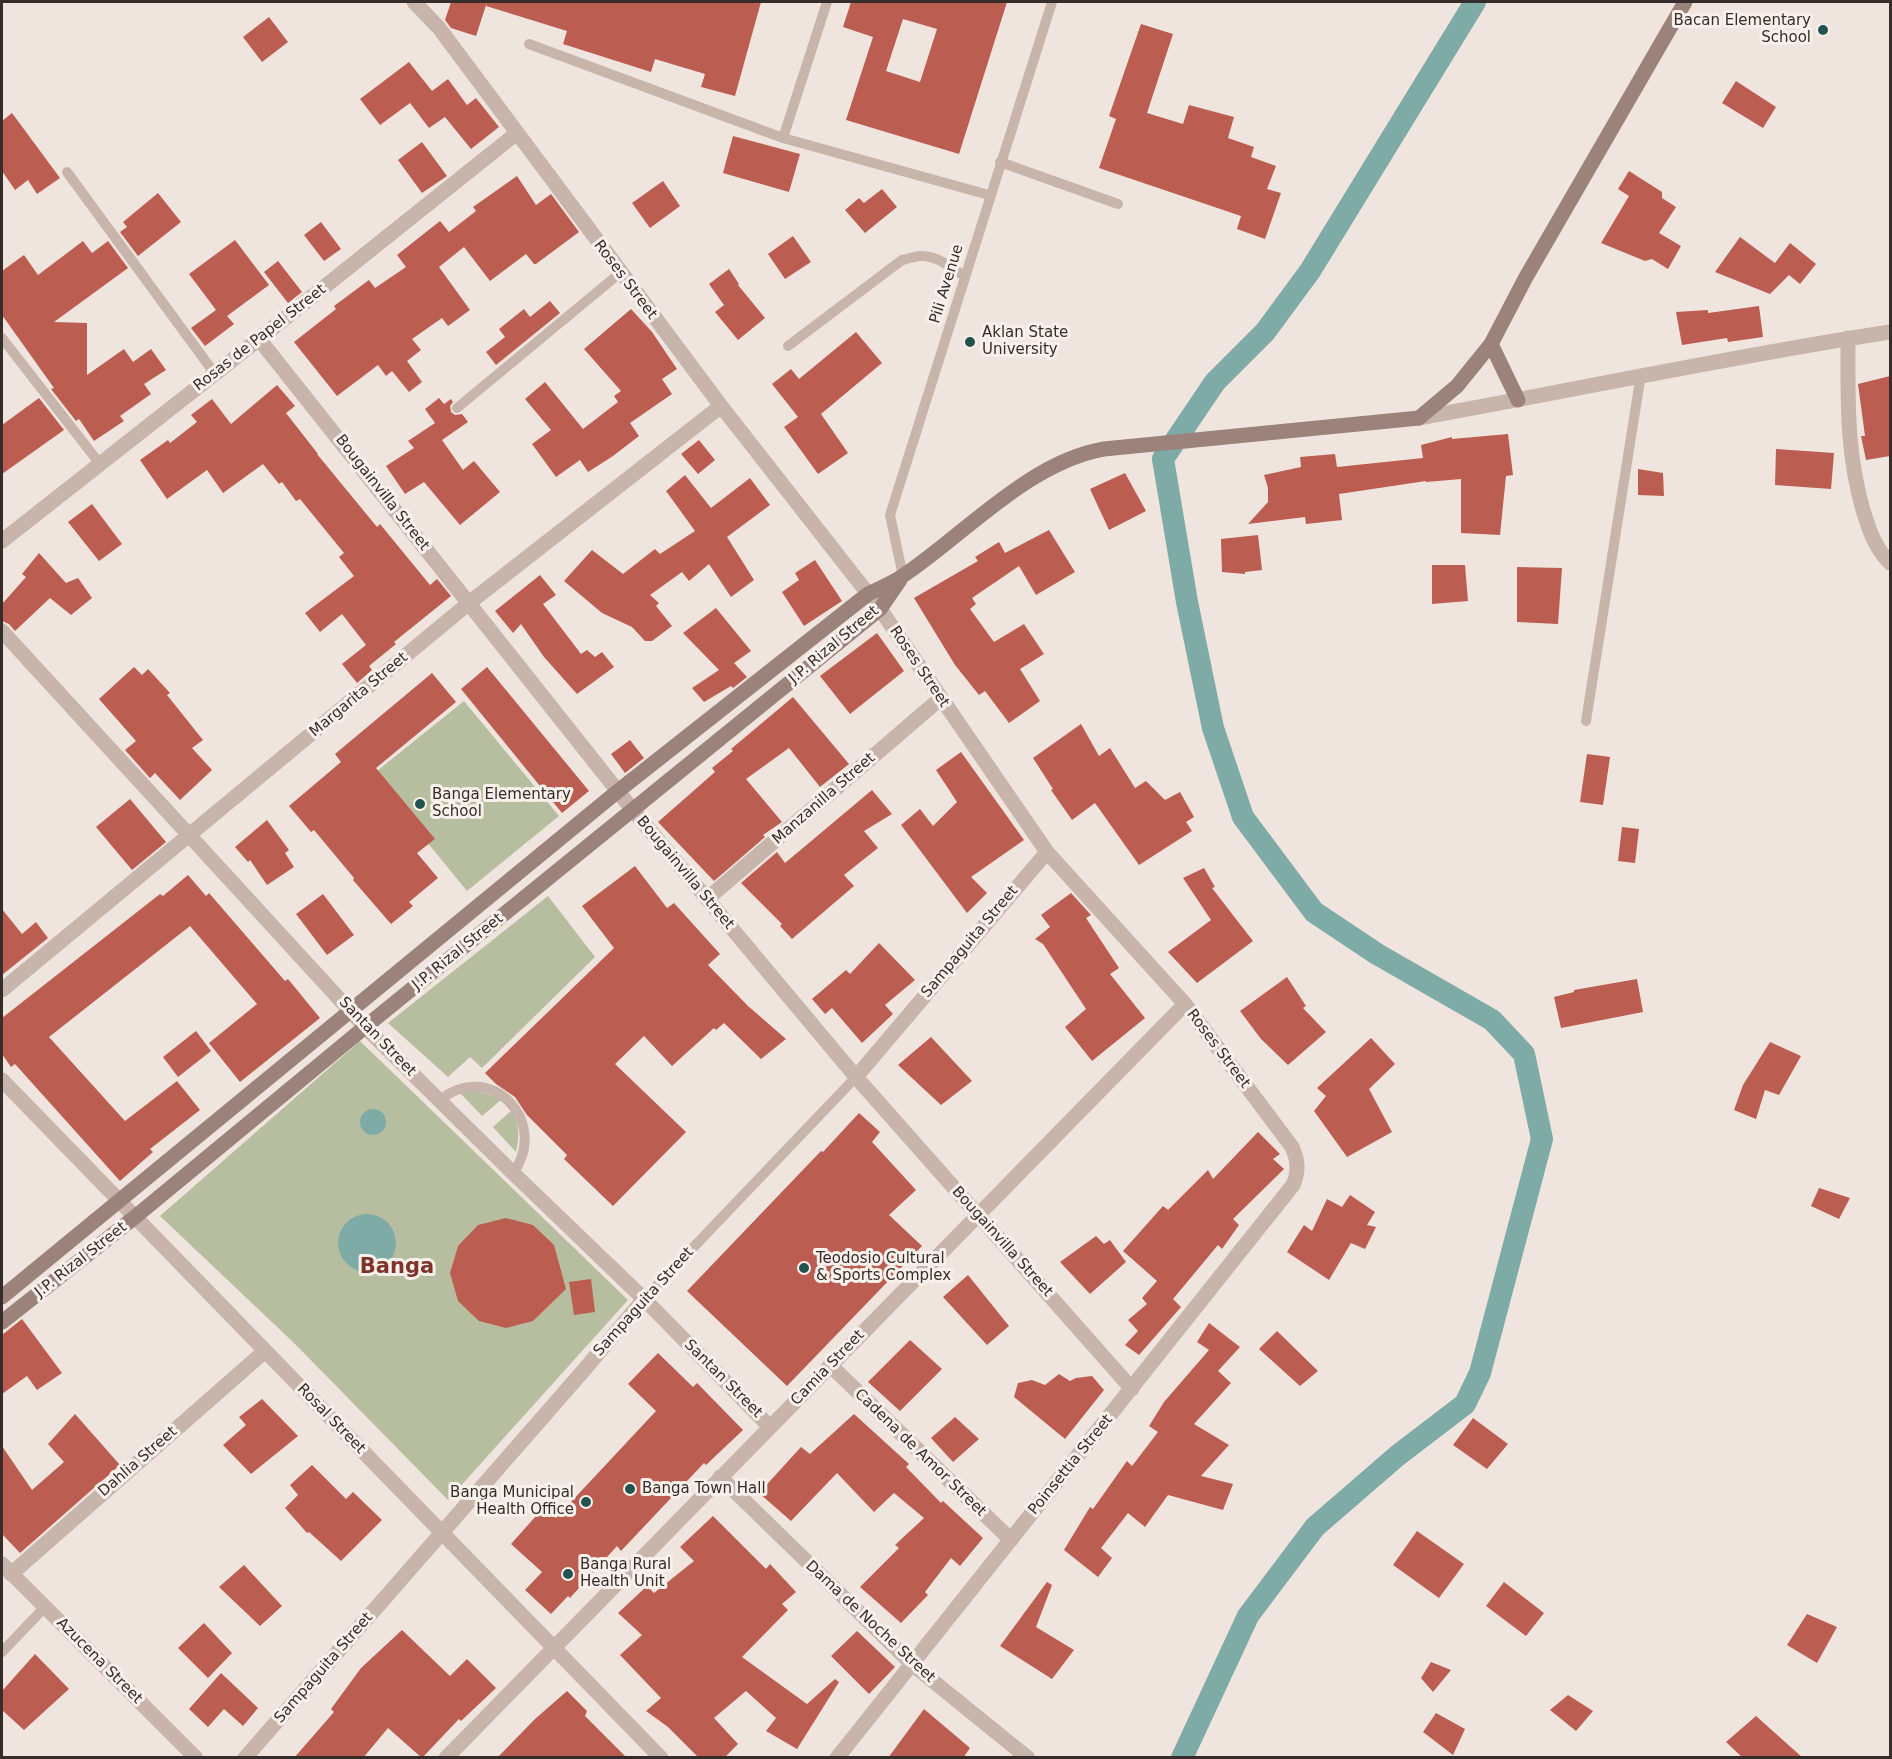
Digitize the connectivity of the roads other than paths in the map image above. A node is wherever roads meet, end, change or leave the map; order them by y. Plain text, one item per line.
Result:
1 (414, 2) edge
2 (827, 2) edge
3 (1052, 2) edge
4 (1684, 2) edge
5 (529, 44) dead end
6 (517, 134) junction
7 (783, 138) junction
8 (1000, 162) junction
9 (67, 172) dead end
10 (989, 195) junction
11 (1118, 204) dead end
12 (620, 273) junction
13 (965, 277) junction
14 (1890, 332) edge
15 (2, 338) edge
16 (1848, 338) junction
17 (260, 339) junction
18 (1491, 344) junction
19 (788, 346) dead end
20 (215, 374) junction
21 (1641, 374) junction
22 (1518, 400) junction
23 (721, 406) junction
24 (457, 408) dead end
25 (1419, 417) junction
26 (100, 464) junction
27 (2, 541) edge
28 (1890, 563) edge
29 (903, 576) junction
30 (868, 594) junction
31 (469, 603) junction
32 (880, 609) junction
33 (2, 631) edge
34 (941, 698) junction
35 (1586, 721) dead end
36 (618, 791) junction
37 (632, 809) junction
38 (189, 835) junction
39 (1047, 852) junction
40 (707, 899) junction
41 (2, 990) edge
42 (1185, 1004) junction
43 (351, 1011) junction
44 (366, 1027) junction
45 (856, 1077) junction
46 (2, 1080) edge
47 (440, 1100) junction
48 (1298, 1169) joint
49 (513, 1173) junction
50 (119, 1201) junction
51 (978, 1214) junction
52 (135, 1217) junction
53 (2, 1297) edge
54 (644, 1299) junction
55 (2, 1322) edge
56 (265, 1351) junction
57 (830, 1365) junction
58 (1132, 1389) junction
59 (770, 1427) junction
60 (720, 1477) junction
61 (442, 1532) junction
62 (1011, 1540) junction
63 (6, 1569) edge
64 (45, 1607) junction
65 (554, 1647) junction
66 (2, 1652) edge
67 (912, 1664) junction
68 (196, 1758) edge
69 (245, 1758) edge
70 (446, 1758) edge
71 (661, 1758) edge
72 (837, 1758) edge
73 (1028, 1758) edge

1 - 6 street, Roses Street
2 - 7 lane
3 - 8 lane, Pili Avenue
4 - 18 main road
5 - 7 lane
6 - 12 street, Roses Street
6 - 17 street, Rosas de Papel Street
7 - 10 lane
8 - 10 lane, Pili Avenue
8 - 11 lane
9 - 20 lane
10 - 13 lane, Pili Avenue
12 - 23 street, Roses Street
12 - 24 lane
13 - 19 lane
13 - 29 lane, Pili Avenue
14 - 16 street
15 - 26 lane
16 - 21 street
16 - 28 street
17 - 20 street, Rosas de Papel Street
17 - 31 street, Bougainvilla Street
18 - 22 main road
18 - 25 main road
20 - 26 street, Rosas de Papel Street
21 - 22 street
21 - 35 lane
22 - 25 street
23 - 30 street, Roses Street
23 - 31 street, Margarita Street
25 - 29 main road
26 - 27 street, Rosas de Papel Street
29 - 30 main road, J.P. Rizal Street
29 - 32 main road, J.P. Rizal Street
30 - 32 street, Roses Street
30 - 36 main road, J.P. Rizal Street
31 - 36 street, Bougainvilla Street
31 - 38 street, Margarita Street
32 - 34 street, Roses Street
32 - 37 main road, J.P. Rizal Street
33 - 38 street, Santan Street
34 - 39 street, Roses Street
34 - 40 street, Manzanilla Street
36 - 37 street, Bougainvilla Street
36 - 43 main road, J.P. Rizal Street
37 - 40 street, Bougainvilla Street
37 - 44 main road, J.P. Rizal Street
38 - 41 street, Margarita Street
38 - 43 street, Santan Street
39 - 42 street, Roses Street
39 - 45 street, Sampaguita Street
40 - 45 street, Bougainvilla Street
42 - 48 street, Roses Street
42 - 51 street, Camia Street
43 - 44 street, Santan Street
43 - 50 main road, J.P. Rizal Street
44 - 47 street, Santan Street
44 - 52 main road, J.P. Rizal Street
45 - 51 street, Bougainvilla Street
45 - 54 lane, Sampaguita Street
46 - 50 street, Rosal Street
47 - 49 street, Santan Street
47 - 49 lane
48 - 58 street, Poinsettia Street
49 - 54 street, Santan Street
50 - 52 street, Rosal Street
50 - 53 main road, J.P. Rizal Street
51 - 57 street, Camia Street
51 - 58 street, Bougainvilla Street
52 - 55 main road, J.P. Rizal Street
52 - 56 street, Rosal Street
54 - 59 street, Santan Street
54 - 61 street, Sampaguita Street
56 - 61 street, Rosal Street
56 - 63 street, Dahlia Street
57 - 59 street, Camia Street
57 - 62 street, Cadena de Amor Street
58 - 62 street, Poinsettia Street
59 - 60 street, Camia Street
60 - 65 street, Camia Street
60 - 67 street, Dama de Noche Street
61 - 65 street, Rosal Street
61 - 69 street, Sampaguita Street
62 - 67 street, Poinsettia Street
63 - 64 street, Azucena Street
64 - 66 lane
64 - 68 street, Azucena Street
65 - 70 street, Camia Street
65 - 71 street, Rosal Street
67 - 72 street, Poinsettia Street
67 - 73 street, Dama de Noche Street

